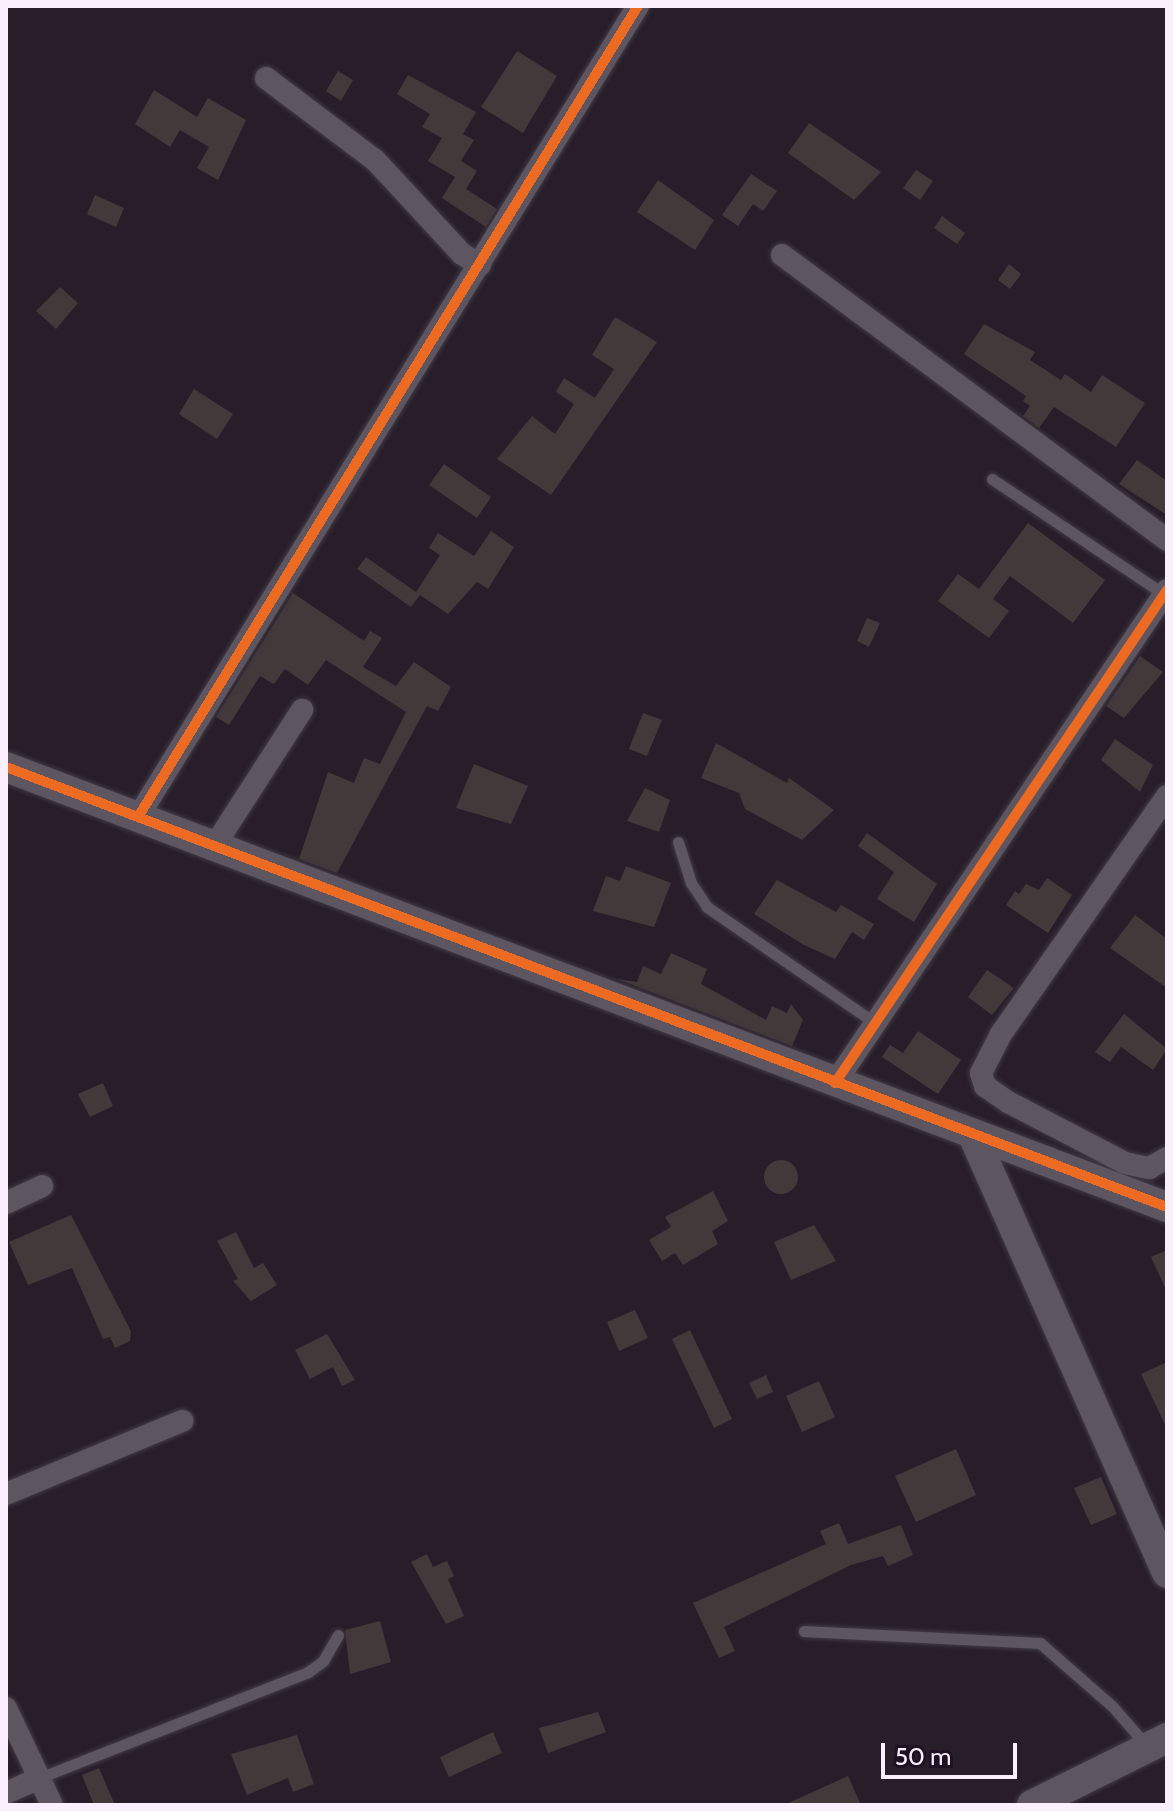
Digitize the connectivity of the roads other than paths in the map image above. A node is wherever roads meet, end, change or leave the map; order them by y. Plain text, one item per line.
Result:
1 (638, 6) edge
2 (266, 78) dead end
3 (782, 255) dead end
4 (480, 265) junction
5 (992, 479) dead end
6 (1167, 540) edge
7 (1166, 592) edge
8 (302, 710) dead end
9 (6, 767) edge
10 (1167, 796) edge
11 (138, 817) junction
12 (678, 842) dead end
13 (215, 845) junction
14 (875, 1023) junction
15 (835, 1083) junction
16 (1050, 1126) junction
17 (973, 1135) junction
18 (1038, 1158) junction
19 (1167, 1158) edge
20 (42, 1186) dead end
21 (6, 1203) edge
22 (1167, 1207) edge
23 (182, 1421) dead end
24 (6, 1494) edge
25 (1167, 1573) edge
26 (804, 1631) dead end
27 (338, 1635) dead end
28 (6, 1708) edge
29 (1157, 1743) edge
30 (39, 1778) junction
31 (6, 1793) edge
32 (52, 1805) edge
33 (1032, 1805) edge

1 - 4 street
2 - 4 street
3 - 6 street
4 - 11 street
5 - 7 lane
7 - 14 street
8 - 13 street
9 - 11 street
10 - 16 street
11 - 13 street
12 - 14 lane
13 - 15 street
14 - 15 street
15 - 17 street
16 - 18 street
16 - 19 street
17 - 18 street
17 - 25 street
18 - 22 street
20 - 21 street
23 - 24 street
26 - 29 lane
27 - 30 lane
28 - 30 street
29 - 33 street
30 - 31 street
30 - 32 street

